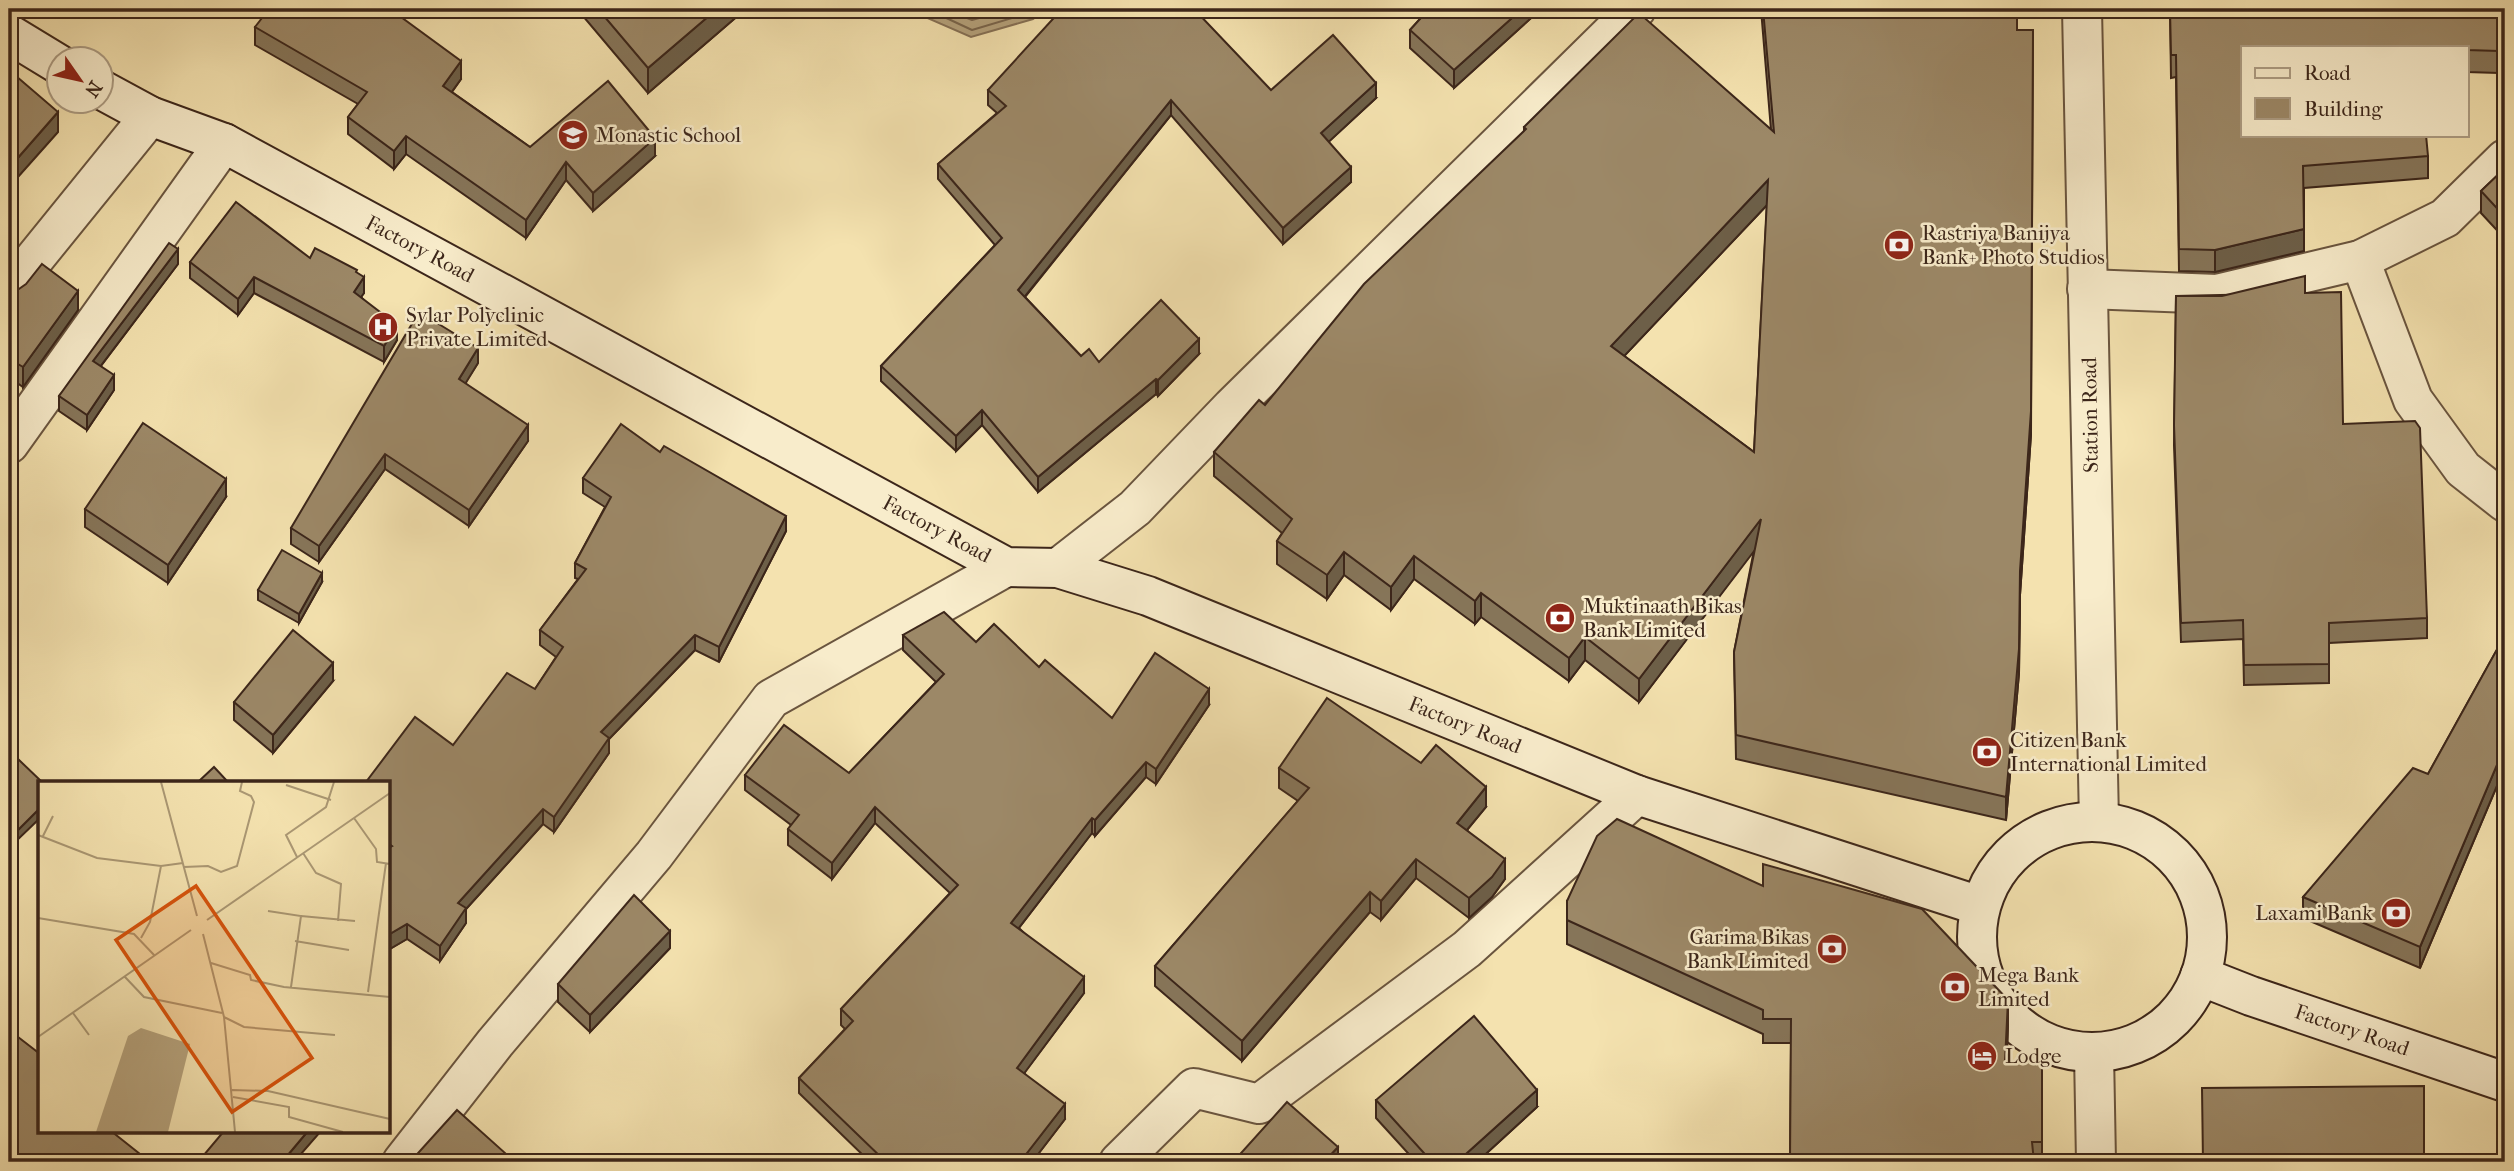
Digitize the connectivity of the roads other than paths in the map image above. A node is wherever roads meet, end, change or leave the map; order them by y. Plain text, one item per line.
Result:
1 (1636, 9) edge
2 (2082, 9) edge
3 (9, 34) edge
4 (46, 56) edge
5 (116, 98) edge
6 (150, 116) junction
7 (224, 143) junction
8 (2505, 159) edge
9 (2360, 260) junction
10 (2087, 289) junction
11 (9, 290) edge
12 (9, 444) edge
13 (2505, 502) edge
14 (1006, 567) junction
15 (1058, 568) junction
16 (1637, 795) junction
17 (2099, 821) junction
18 (1980, 906) junction
19 (2200, 976) junction
20 (2094, 1053) junction
21 (2505, 1082) edge
22 (402, 1162) edge
23 (1119, 1162) edge
24 (2096, 1162) edge

1 - 15 street
2 - 10 street, Station Road
3 - 4 street
5 - 6 street, Factory Road
6 - 7 street, Factory Road
6 - 11 street
7 - 12 street
7 - 14 street, Factory Road
8 - 9 street
9 - 10 street
9 - 13 street
10 - 17 street, Station Road
14 - 15 street, Factory Road
14 - 22 street
15 - 16 street, Factory Road
16 - 18 street, Factory Road
16 - 23 street
17 - 18 street
17 - 19 street
18 - 20 street
19 - 20 street
19 - 21 street, Factory Road
20 - 24 street

